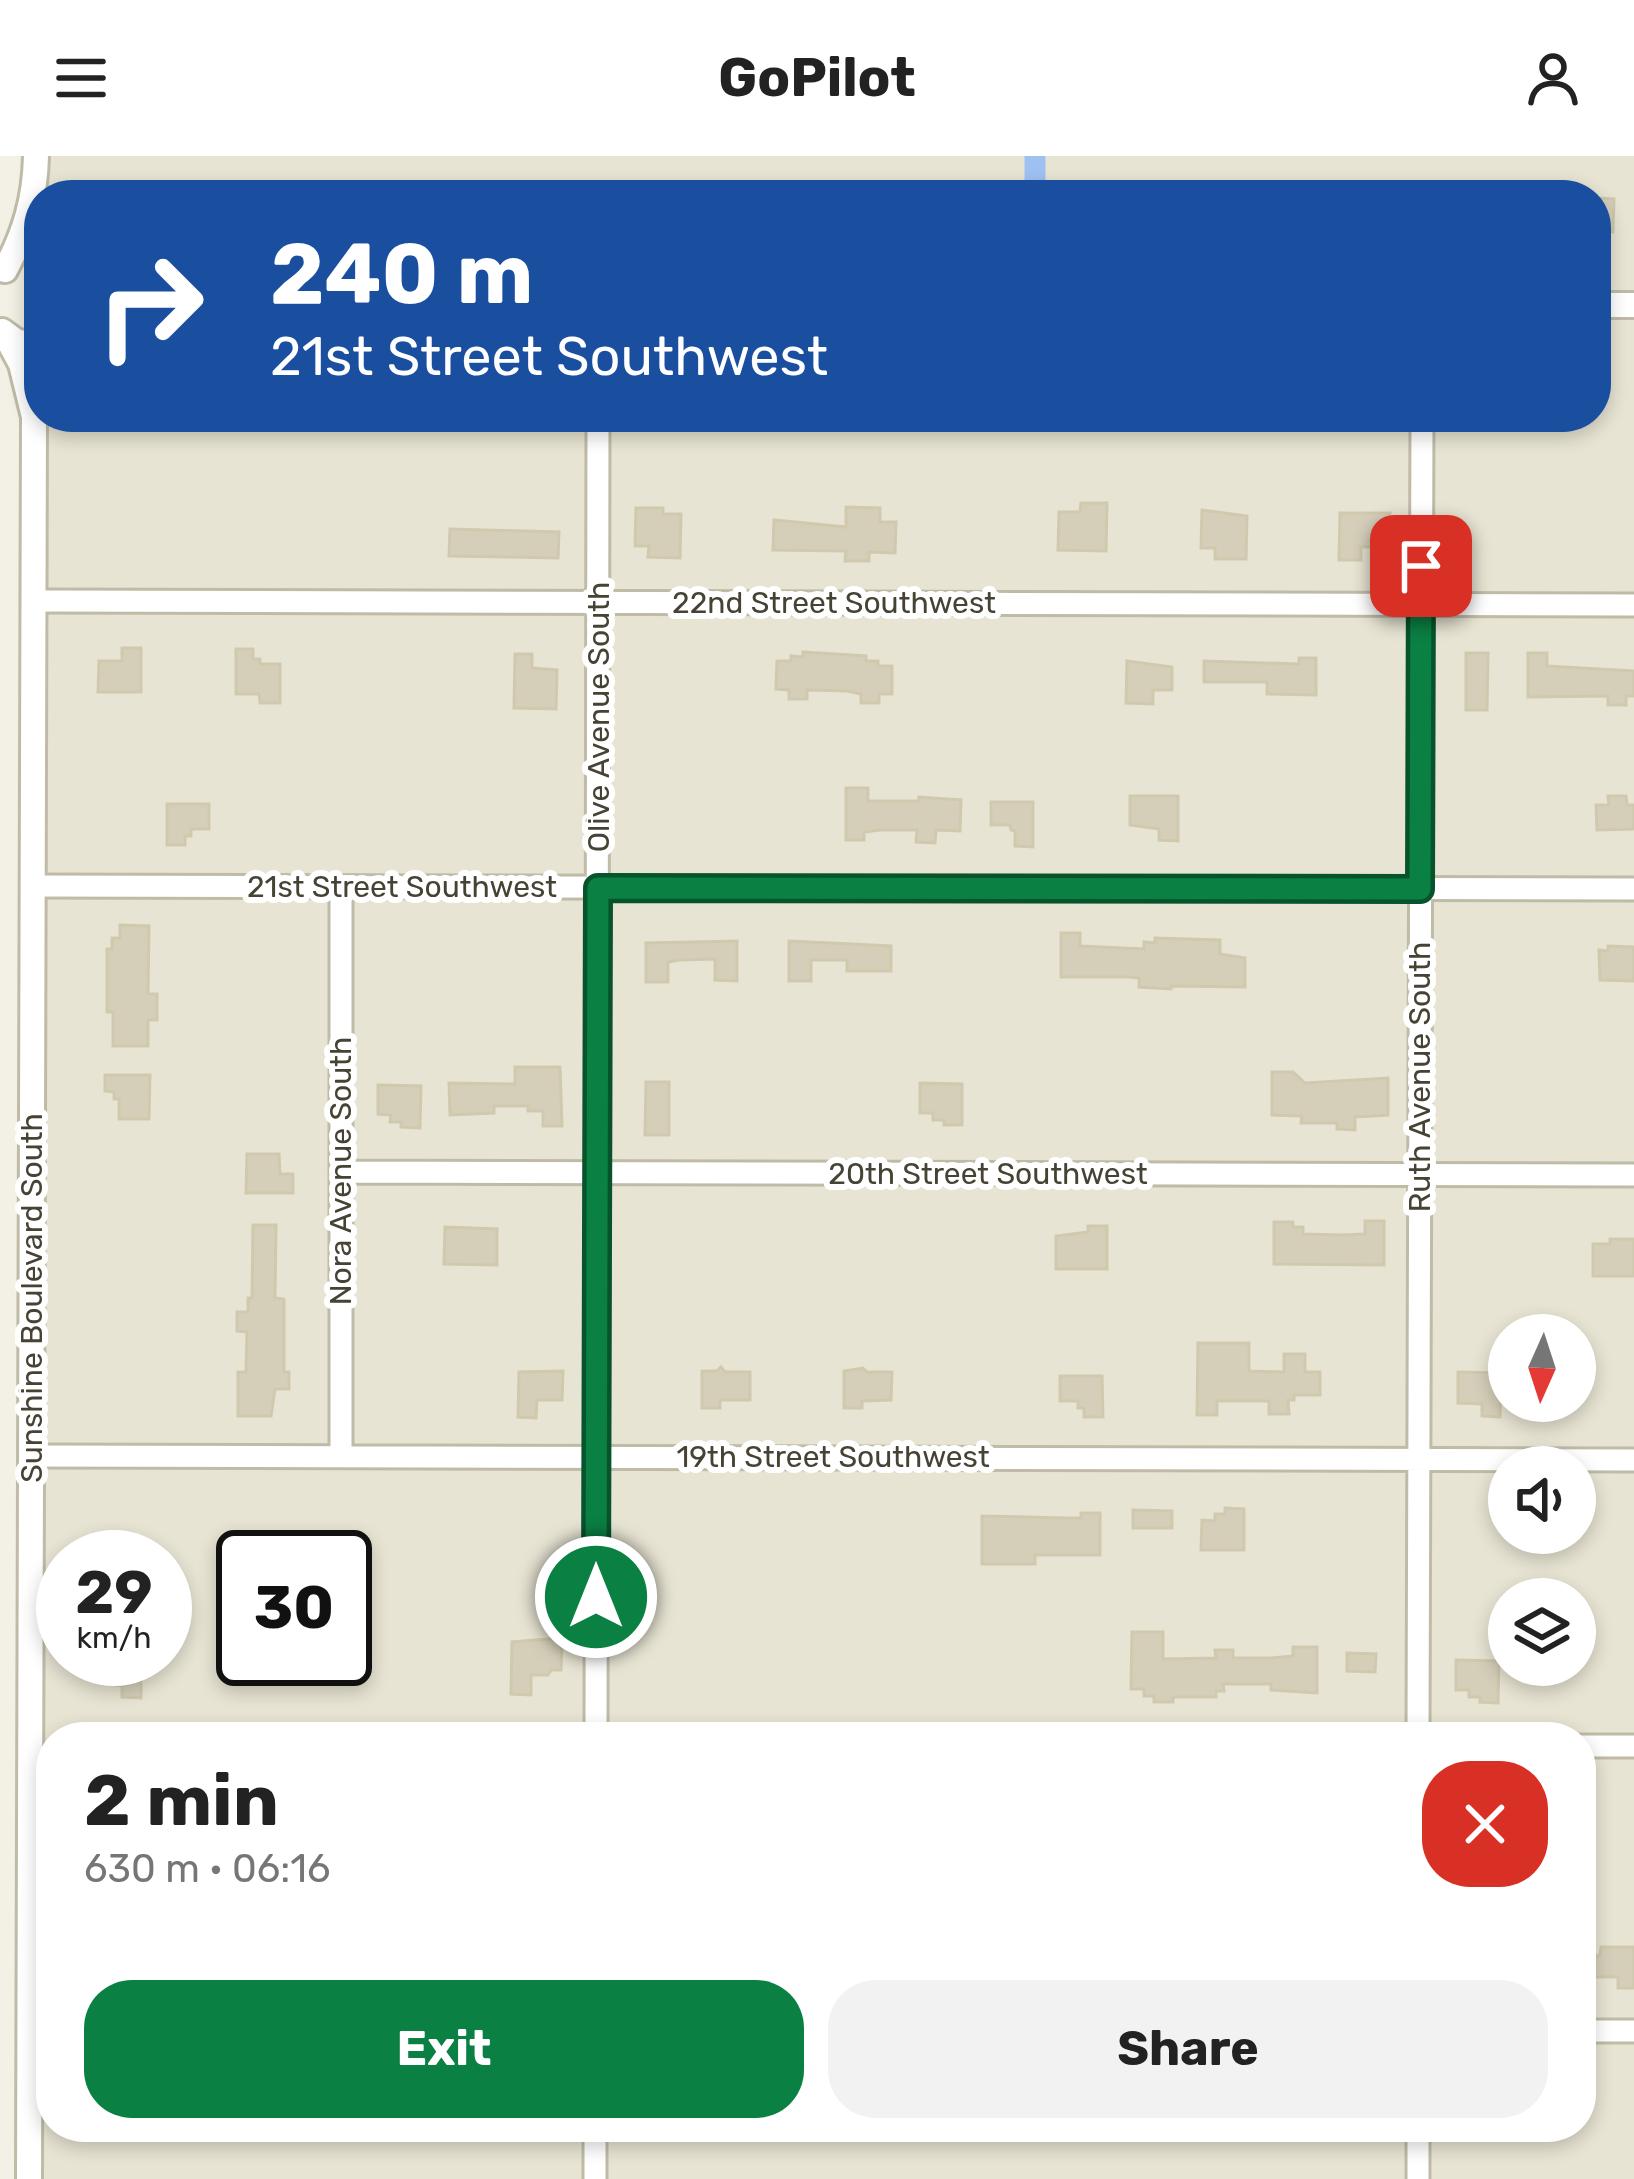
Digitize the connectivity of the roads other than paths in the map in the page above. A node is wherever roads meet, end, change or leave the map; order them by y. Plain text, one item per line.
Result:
1 (24, 228) edge
2 (3, 273) edge
3 (3, 333) edge
4 (24, 372) edge
5 (37, 432) edge
6 (598, 432) edge
7 (1422, 432) edge
8 (34, 601) junction
9 (599, 603) junction
10 (1421, 605) junction
11 (1634, 605) edge
12 (33, 886) junction
13 (341, 887) junction
14 (598, 888) junction
15 (1420, 889) junction
16 (1634, 890) edge
17 (341, 1172) junction
18 (597, 1173) junction
19 (1420, 1174) junction
20 (1634, 1175) edge
21 (32, 1456) junction
22 (341, 1456) junction
23 (596, 1456) junction
24 (1420, 1460) junction
25 (1634, 1460) edge
26 (40, 1722) edge
27 (596, 1722) edge
28 (1418, 1722) edge
29 (1596, 1746) edge
30 (1634, 1746) edge
31 (1596, 2031) edge
32 (1634, 2031) edge
33 (36, 2082) edge
34 (596, 2142) edge
35 (1418, 2142) edge
36 (29, 2179) edge
37 (595, 2179) edge
38 (1418, 2179) edge

1 - 2 street
3 - 4 street, Sunshine Boulevard South
5 - 8 street, Sunshine Boulevard South
6 - 9 street, Olive Avenue South
7 - 10 street, Ruth Avenue South
8 - 9 street, 22nd Street Southwest
8 - 12 street, Sunshine Boulevard South
9 - 10 street, 22nd Street Southwest
9 - 14 street, Olive Avenue South
10 - 11 street, 22nd Street Southwest
10 - 15 street, Ruth Avenue South
12 - 13 street, 21st Street Southwest
12 - 21 street, Sunshine Boulevard South
13 - 14 street, 21st Street Southwest
13 - 17 street, Nora Avenue South
14 - 15 street, 21st Street Southwest
14 - 18 street, Olive Avenue South
15 - 16 street, 21st Street Southwest
15 - 19 street, Ruth Avenue South
17 - 18 street, 20th Street Southwest
17 - 22 street, Nora Avenue South
18 - 19 street, 20th Street Southwest
18 - 23 street, Olive Avenue South
19 - 20 street, 20th Street Southwest
19 - 24 street, Ruth Avenue South
21 - 22 street, 19th Street Southwest
21 - 26 street, Sunshine Boulevard South
22 - 23 street, 19th Street Southwest
23 - 24 street, 19th Street Southwest
23 - 27 street, Olive Avenue South
24 - 25 street, 19th Street Southwest
24 - 28 street, Ruth Avenue South
29 - 30 street
31 - 32 street
33 - 36 street, Sunshine Boulevard South
34 - 37 street
35 - 38 street

